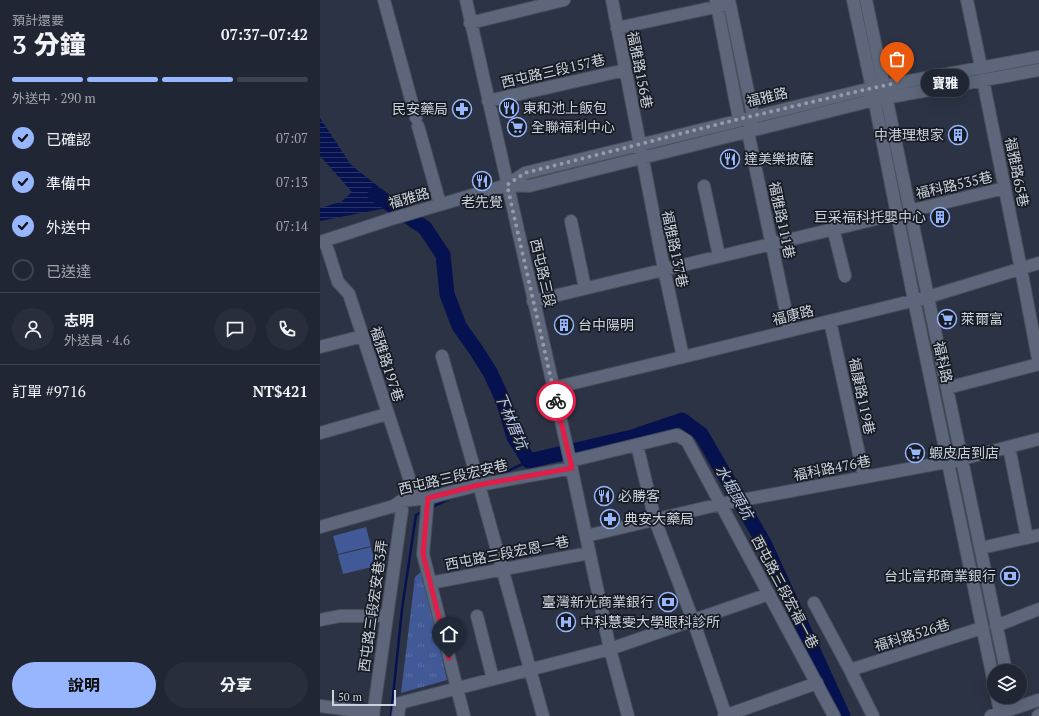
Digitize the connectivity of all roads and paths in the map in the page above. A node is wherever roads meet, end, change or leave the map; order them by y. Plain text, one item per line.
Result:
1 (384, 0) edge
2 (466, 0) edge
3 (564, 0) edge
4 (612, 0) edge
5 (853, 0) edge
6 (866, 0) edge
7 (967, 0) edge
8 (730, 2) edge
9 (717, 3) edge
10 (470, 23) junction
11 (617, 28) junction
12 (1039, 57) edge
13 (980, 67) junction
14 (625, 70) junction
15 (1039, 70) edge
16 (983, 80) junction
17 (879, 93) junction
18 (488, 101) junction
19 (753, 116) junction
20 (739, 119) junction
21 (748, 132) junction
22 (639, 145) junction
23 (642, 158) junction
24 (507, 185) junction
25 (704, 186) dead end
26 (1005, 188) junction
27 (440, 204) junction
28 (909, 211) junction
29 (897, 214) junction
30 (571, 221) dead end
31 (834, 228) junction
32 (322, 241) edge
33 (772, 243) junction
34 (719, 256) junction
35 (1039, 263) edge
36 (664, 269) junction
37 (1021, 269) junction
38 (845, 276) dead end
39 (585, 288) junction
40 (928, 297) junction
41 (914, 300) junction
42 (533, 301) junction
43 (830, 321) junction
44 (790, 331) junction
45 (363, 336) junction
46 (320, 348) edge
47 (442, 356) dead end
48 (683, 357) junction
49 (1039, 364) edge
50 (553, 388) junction
51 (947, 388) junction
52 (388, 414) junction
53 (320, 433) edge
54 (1039, 439) edge
55 (637, 445) junction
56 (1009, 447) junction
57 (569, 458) junction
58 (962, 459) junction
59 (948, 461) junction
60 (864, 477) junction
61 (479, 485) junction
62 (428, 498) junction
63 (416, 499) junction
64 (401, 501) junction
65 (723, 504) junction
66 (655, 520) junction
67 (320, 528) edge
68 (586, 536) junction
69 (1033, 537) edge
70 (981, 548) junction
71 (589, 553) junction
72 (503, 570) junction
73 (430, 583) junction
74 (769, 594) junction
75 (814, 603) dead end
76 (1039, 609) edge
77 (387, 616) junction
78 (477, 616) dead end
79 (320, 620) edge
80 (693, 620) junction
81 (996, 626) junction
82 (982, 628) junction
83 (610, 649) junction
84 (990, 664) edge
85 (1004, 664) edge
86 (531, 669) junction
87 (850, 670) junction
88 (493, 679) junction
89 (816, 682) junction
90 (457, 688) junction
91 (1039, 700) edge
92 (997, 704) edge
93 (320, 706) edge
94 (1014, 707) edge
95 (373, 715) edge
96 (997, 715) edge
97 (398, 716) edge
98 (464, 716) edge
99 (543, 716) edge
100 (628, 716) edge
101 (725, 716) edge
102 (834, 716) edge
103 (873, 716) edge

1 - 27 street
2 - 10 street, 西屯路三段
3 - 10 street
4 - 11 street, 福雅路156巷
5 - 17 street, 福科路
6 - 17 street, 福科路
7 - 13 street
8 - 9 street
8 - 19 street
9 - 11 street
9 - 20 street
10 - 18 street, 西屯路三段
11 - 14 street, 福雅路156巷
12 - 13 street, 福雅路
13 - 17 street, 福雅路
14 - 18 street, 西屯路三段157巷
14 - 22 street, 福雅路156巷
15 - 16 street, 福雅路
16 - 17 street, 福雅路
16 - 26 street, 福雅路65巷
17 - 19 street, 福雅路
17 - 21 street, 福雅路
17 - 28 street, 福科路
17 - 29 street, 福科路
18 - 24 street, 西屯路三段
19 - 20 street, 福雅路
19 - 21 street, 福雅路111巷
20 - 22 street, 福雅路
21 - 23 street, 福雅路
21 - 33 street, 福雅路111巷
22 - 23 street, 福雅路137巷
22 - 24 street, 福雅路
23 - 24 street, 福雅路
23 - 36 street, 福雅路137巷
24 - 27 street, 福雅路
24 - 42 street, 西屯路三段
25 - 34 street
26 - 28 street, 福科路535巷
26 - 37 street, 福雅路65巷
27 - 32 street, 福雅路
28 - 40 street, 福科路
29 - 31 street
29 - 41 street, 福科路
30 - 39 street
31 - 33 street
31 - 38 street
32 - 45 street, 福雅路197巷
33 - 34 street
33 - 44 street, 福雅路111巷
34 - 36 street
35 - 37 street, 福康路
36 - 39 street
36 - 48 street, 福雅路137巷
37 - 40 street, 福康路
37 - 49 street, 福雅路65巷
39 - 42 street
40 - 41 street, 福康路
40 - 51 street, 福科路
41 - 43 street, 福康路
41 - 59 street, 福科路
42 - 50 street, 西屯路三段
43 - 44 street, 福康路
43 - 60 street, 福康路119巷
44 - 48 street, 福康路
45 - 46 street
45 - 52 street, 福雅路197巷
47 - 61 street
48 - 50 street, 福康路
49 - 51 street
50 - 57 street, 西屯路三段
51 - 58 street, 福科路
52 - 53 street
52 - 63 street, 福雅路197巷
54 - 56 street, 福科路476巷
55 - 57 street, 西屯路三段宏福一巷
55 - 65 street, 西屯路三段宏福一巷
55 - 66 street
56 - 58 street, 福科路476巷
56 - 69 street
57 - 61 street, 西屯路三段宏安巷
57 - 68 street, 西屯路三段
58 - 59 street, 福科路476巷
58 - 70 street, 福科路
59 - 60 street, 福科路476巷
59 - 82 street, 福科路
60 - 65 street, 福科路476巷
61 - 62 street, 西屯路三段宏安巷
61 - 72 street
62 - 63 street, 西屯路三段宏安巷
62 - 73 street
63 - 64 street, 西屯路三段宏安巷
64 - 67 street, 西屯路三段宏安巷
64 - 77 street, 西屯路三段宏安巷3弄
65 - 66 street, 福科路476巷
65 - 74 street, 西屯路三段宏福一巷
66 - 68 street, 福科路476巷
66 - 80 street
68 - 71 street, 西屯路三段
69 - 70 street
70 - 81 street, 福科路
71 - 72 street, 西屯路三段宏恩一巷
71 - 83 street, 西屯路三段
72 - 73 street, 西屯路三段宏恩一巷
72 - 86 street
73 - 90 street
74 - 80 street
74 - 89 street, 西屯路三段宏福一巷
75 - 87 street
76 - 81 street
77 - 79 street
77 - 95 street, 西屯路三段宏安巷3弄
78 - 88 street
80 - 83 street
80 - 101 street
81 - 85 street, 福科路
82 - 84 street, 福科路
82 - 87 street, 福科路526巷
83 - 86 street
83 - 100 street, 西屯路三段
86 - 88 street
86 - 99 street
87 - 103 street
88 - 90 street
89 - 101 street
89 - 102 street, 西屯路三段宏福一巷
90 - 97 street
90 - 98 street
91 - 94 street
92 - 96 street
93 - 95 street
94 - 96 street

